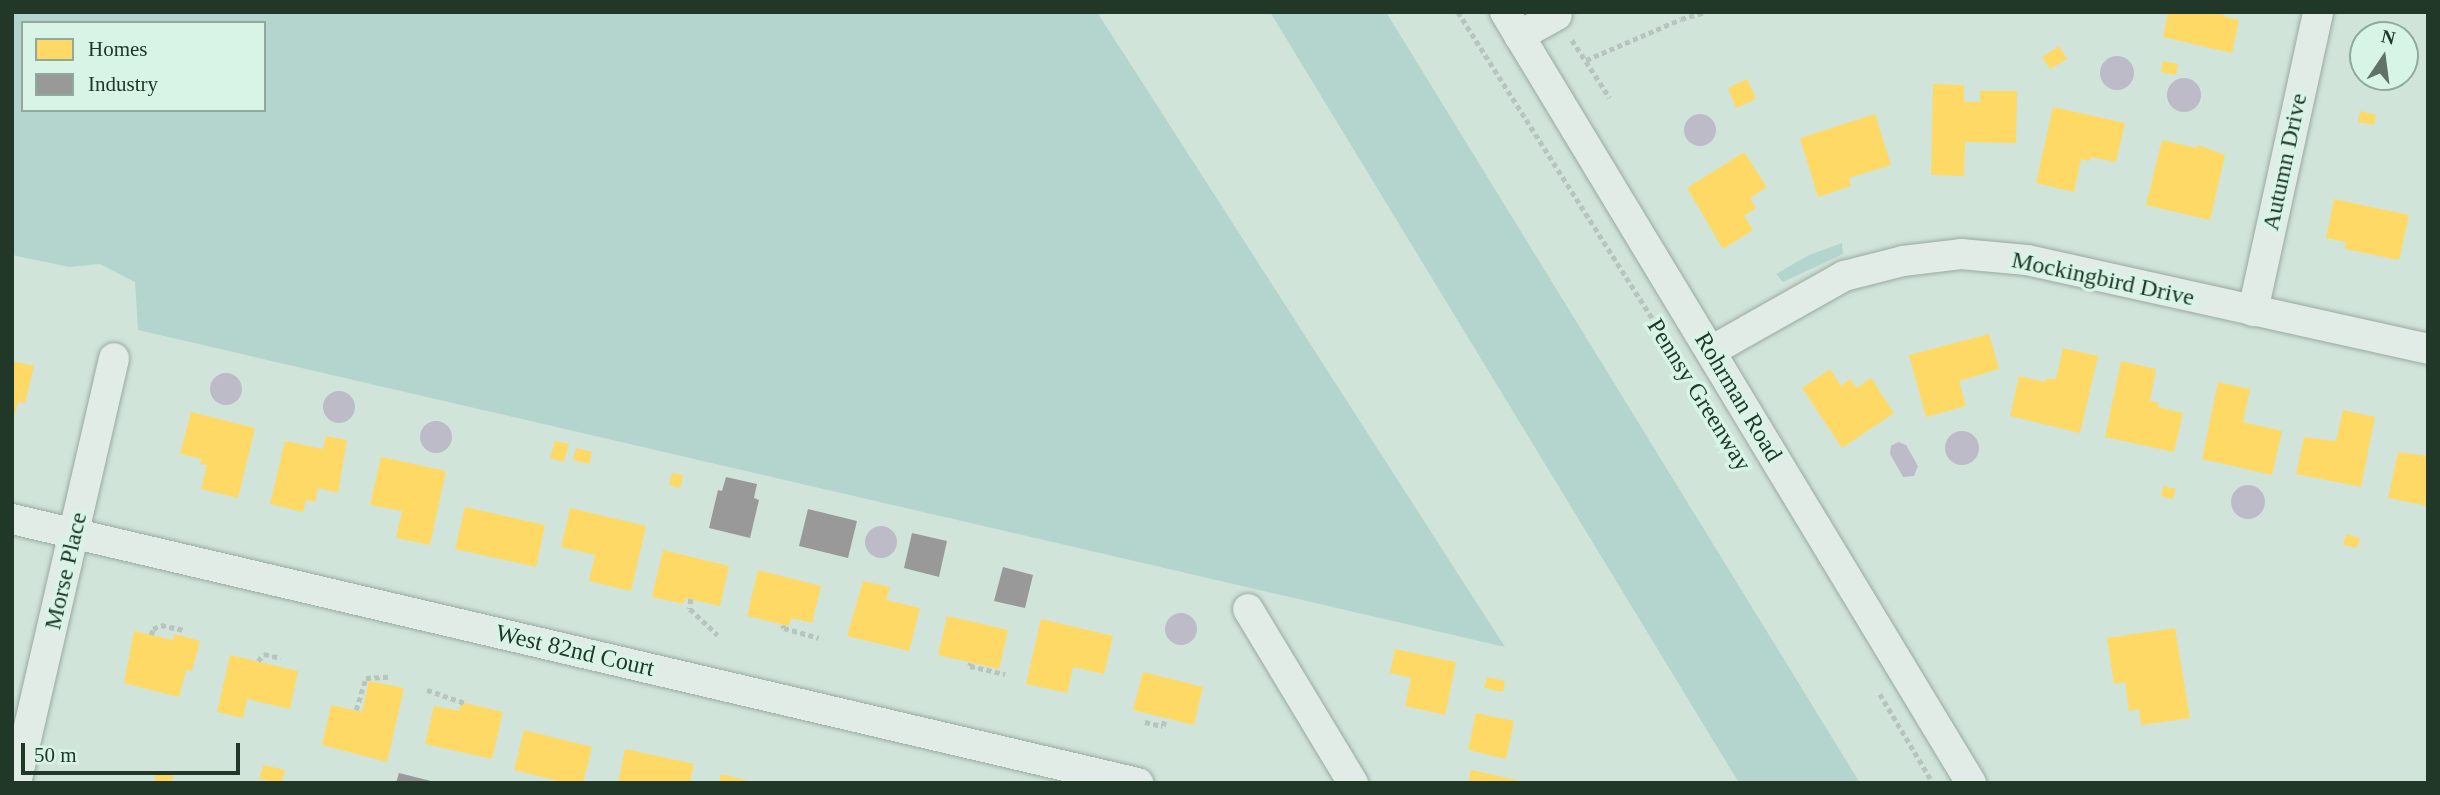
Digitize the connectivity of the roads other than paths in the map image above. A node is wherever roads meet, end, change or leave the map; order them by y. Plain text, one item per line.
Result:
1 (2318, 12) edge
2 (1557, 15) road end
3 (1512, 24) edge
4 (2253, 311) junction
5 (2428, 349) edge
6 (1711, 351) junction
7 (114, 358) dead end
8 (12, 519) edge
9 (76, 534) junction
10 (1248, 609) dead end
11 (16, 783) edge
12 (1138, 783) edge
13 (1353, 783) edge
14 (1971, 783) edge

1 - 4 street, Autumn Drive
2 - 3 street
3 - 6 street, Rohrman Road
4 - 5 street, Mockingbird Drive
4 - 6 street, Mockingbird Drive
6 - 14 street, Rohrman Road
7 - 9 street, Morse Place
8 - 9 street, West 82nd Court
9 - 11 street, Morse Place
9 - 12 street, West 82nd Court
10 - 13 street

